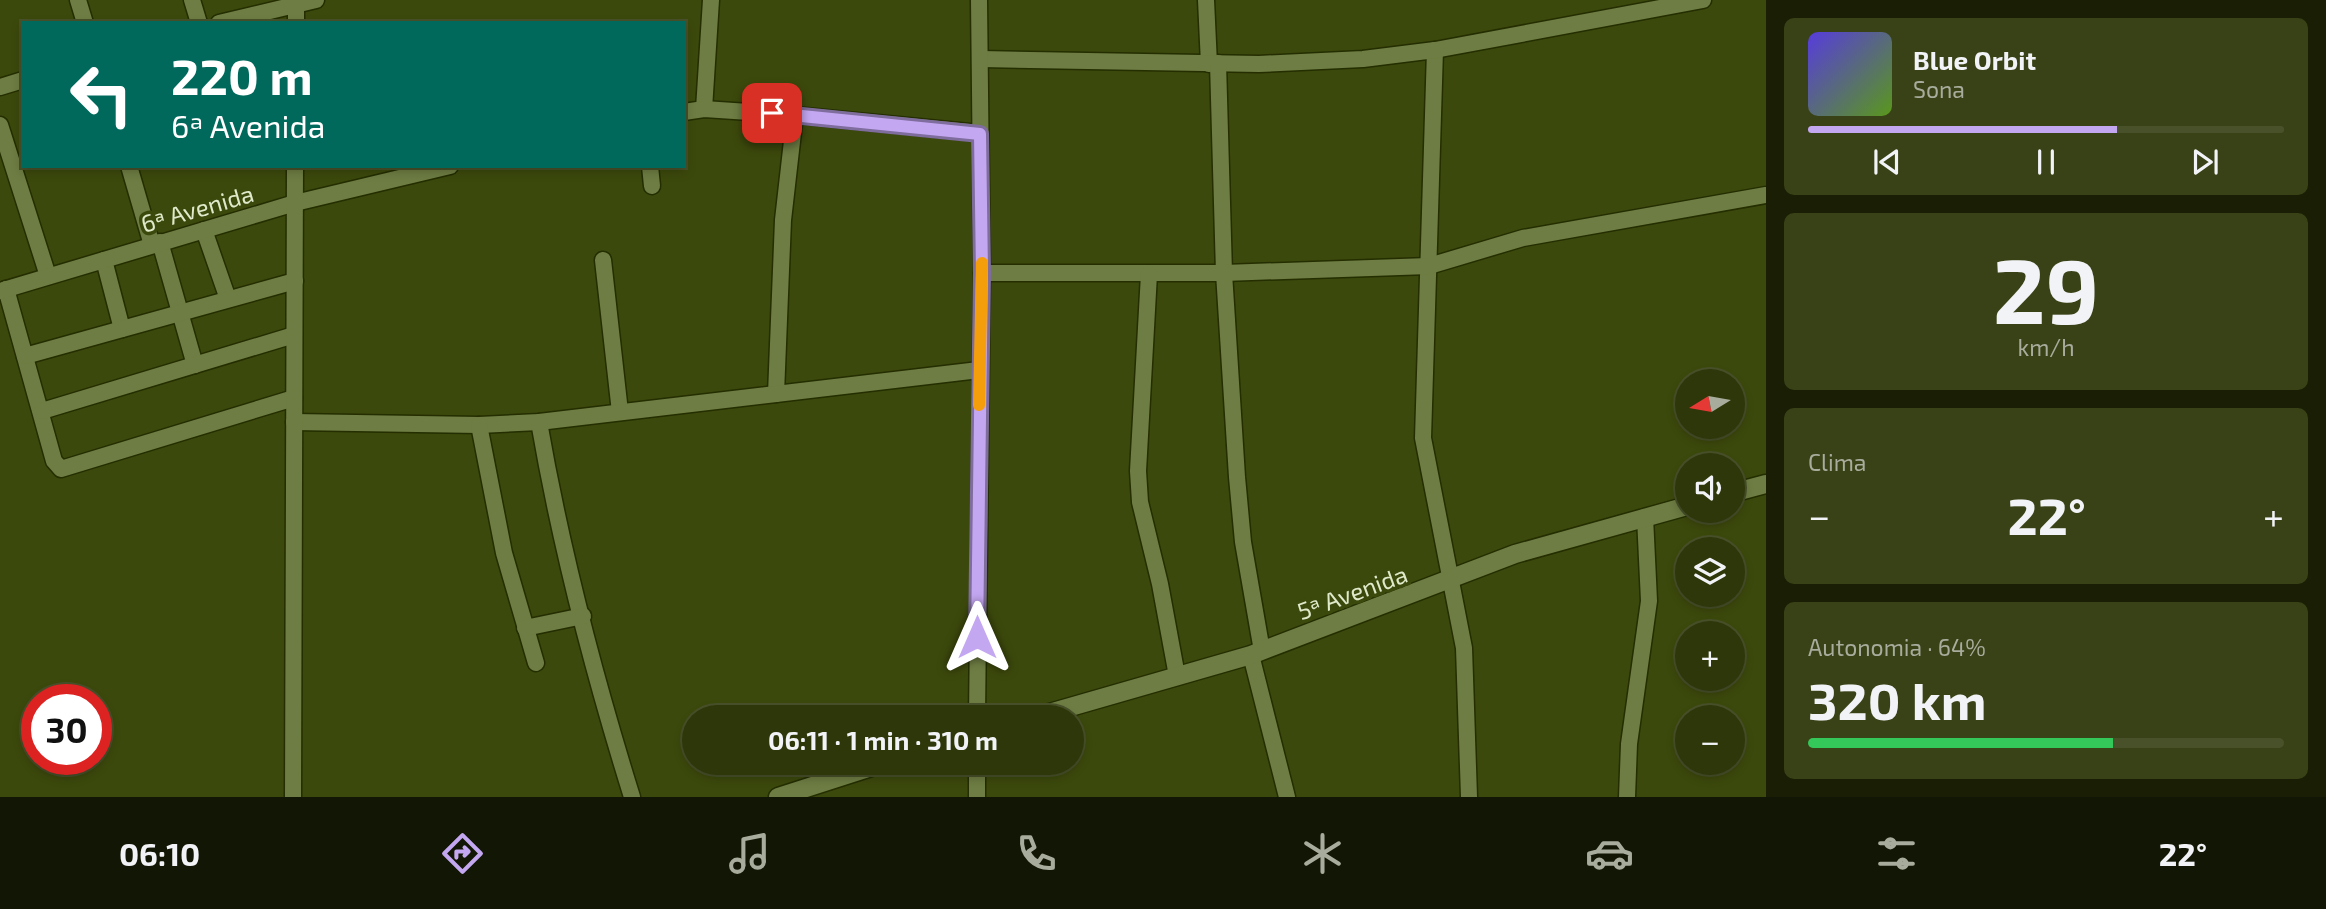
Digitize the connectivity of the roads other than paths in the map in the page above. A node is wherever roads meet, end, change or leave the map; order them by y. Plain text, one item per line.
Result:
1 (78, 0) edge
2 (192, 0) edge
3 (316, 0) edge
4 (711, 0) edge
5 (979, 0) edge
6 (1206, 0) edge
7 (1703, 0) edge
8 (296, 2) edge
9 (84, 21) edge
10 (198, 21) edge
11 (226, 21) edge
12 (296, 21) edge
13 (1434, 50) junction
14 (981, 59) junction
15 (1213, 63) junction
16 (21, 81) edge
17 (0, 87) edge
18 (704, 109) junction
19 (686, 112) edge
20 (795, 115) junction
21 (0, 125) edge
22 (980, 134) junction
23 (130, 168) edge
24 (295, 168) edge
25 (442, 168) edge
26 (650, 168) edge
27 (652, 186) dead end
28 (1766, 195) edge
29 (295, 204) junction
30 (204, 230) junction
31 (156, 244) junction
32 (104, 260) junction
33 (603, 260) dead end
34 (1429, 266) junction
35 (982, 273) junction
36 (1224, 273) junction
37 (1149, 274) junction
38 (48, 276) junction
39 (295, 281) junction
40 (3, 290) edge
41 (228, 299) junction
42 (181, 313) junction
43 (122, 329) junction
44 (294, 335) junction
45 (26, 356) junction
46 (195, 365) junction
47 (979, 370) junction
48 (776, 394) junction
49 (294, 398) junction
50 (42, 411) junction
51 (620, 412) junction
52 (294, 422) junction
53 (539, 422) junction
54 (479, 425) junction
55 (1766, 484) edge
56 (1745, 490) edge
57 (1675, 509) edge
58 (1645, 517) junction
59 (1452, 581) junction
60 (583, 617) junction
61 (525, 628) junction
62 (1256, 653) junction
63 (536, 663) dead end
64 (1177, 676) junction
65 (977, 705) edge
66 (1077, 705) edge
67 (847, 775) edge
68 (977, 775) edge
69 (293, 797) edge
70 (632, 797) edge
71 (778, 797) edge
72 (977, 797) edge
73 (1287, 797) edge
74 (1469, 797) edge
75 (1628, 797) edge

1 - 9 street
2 - 10 street
3 - 8 street
4 - 18 street
5 - 14 street
6 - 15 street
7 - 13 street
8 - 11 street
8 - 12 street
13 - 15 street
13 - 34 street
14 - 15 street
14 - 22 street
15 - 36 street
16 - 17 street
18 - 19 street
18 - 20 street
20 - 22 street
20 - 48 street
21 - 38 street
22 - 35 street
23 - 31 street
24 - 29 street
25 - 29 street, 6ª Avenida
26 - 27 street
28 - 34 street
29 - 30 street, 6ª Avenida
29 - 39 street
30 - 31 street, 6ª Avenida
30 - 41 street
31 - 32 street, 6ª Avenida
31 - 42 street
32 - 38 street, 6ª Avenida
32 - 43 street
33 - 51 street
34 - 36 street
34 - 59 street
35 - 37 street
35 - 47 street
36 - 37 street
36 - 62 street
37 - 64 street
38 - 40 street, 6ª Avenida
39 - 41 street
39 - 44 street
40 - 45 street
41 - 42 street
42 - 43 street
42 - 46 street
43 - 45 street
44 - 46 street
44 - 49 street
45 - 50 street
46 - 50 street
47 - 48 street
47 - 65 street
48 - 51 street
49 - 50 street
49 - 52 street
51 - 53 street
52 - 54 street
52 - 69 street
53 - 54 street
53 - 60 street
54 - 61 street
55 - 56 street
57 - 58 street, 5ª Avenida
58 - 59 street, 5ª Avenida
58 - 75 street
59 - 62 street, 5ª Avenida
59 - 74 street
60 - 61 street
60 - 70 street
61 - 63 street
62 - 64 street, 5ª Avenida
62 - 73 street
64 - 66 street, 5ª Avenida
67 - 71 street
68 - 72 street

